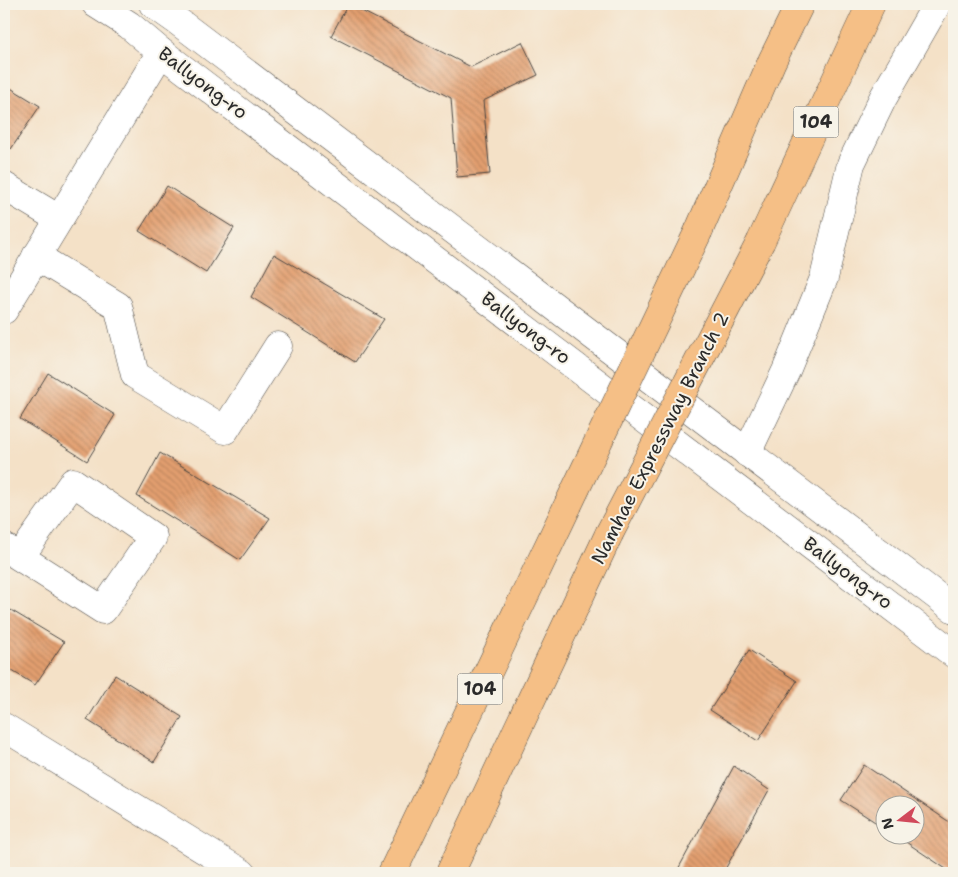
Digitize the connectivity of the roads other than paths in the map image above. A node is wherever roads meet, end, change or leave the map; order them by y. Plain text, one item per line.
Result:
1 (96, 4) edge
2 (153, 4) edge
3 (800, 4) edge
4 (871, 4) edge
5 (937, 4) edge
6 (161, 52) junction
7 (4, 186) edge
8 (59, 219) junction
9 (36, 256) junction
10 (4, 310) edge
11 (278, 346) dead end
12 (747, 452) junction
13 (12, 552) edge
14 (954, 609) edge
15 (954, 654) edge
16 (4, 728) edge
17 (242, 873) edge
18 (392, 873) edge
19 (450, 873) edge

1 - 6 street, Ballyong-ro
2 - 12 street, Ballyong-ro
3 - 18 highway, 104, bridge
4 - 19 highway, Namhae Expressway Branch 2 / 104, bridge
5 - 12 street
6 - 8 street
6 - 15 street, Ballyong-ro
7 - 8 street
8 - 9 street
9 - 10 street
9 - 11 street
12 - 14 street, Ballyong-ro
13 - 13 street
16 - 17 street

